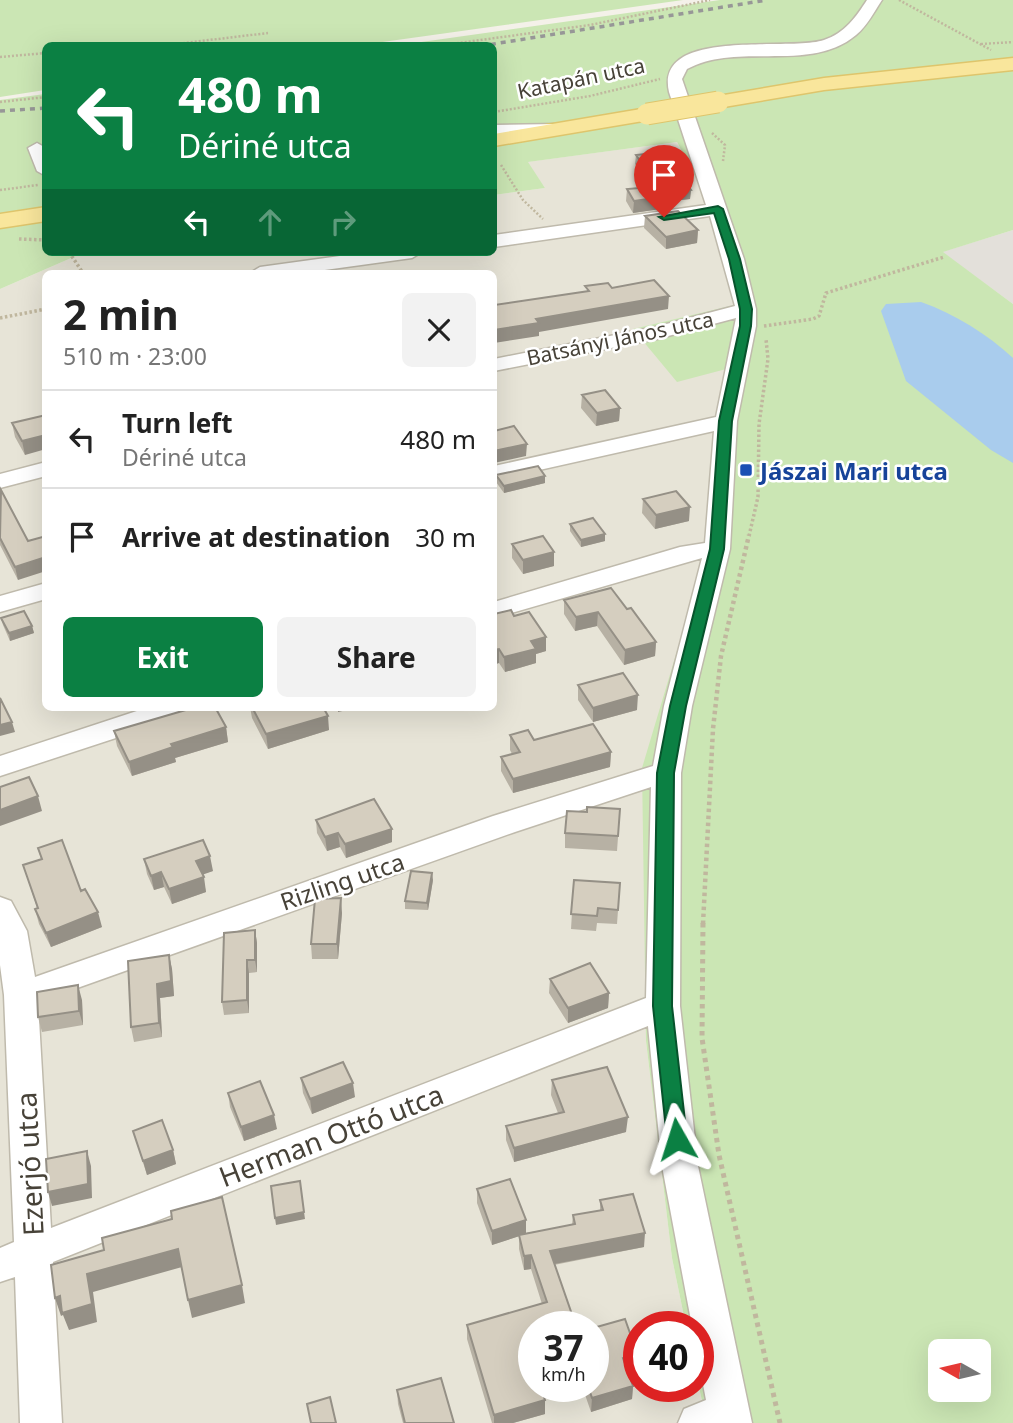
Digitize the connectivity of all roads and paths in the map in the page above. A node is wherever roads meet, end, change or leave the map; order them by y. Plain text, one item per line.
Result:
1 (710, 0) edge
2 (875, 0) edge
3 (899, 0) edge
4 (268, 33) dead end
5 (193, 42) edge
6 (465, 42) edge
7 (1013, 42) edge
8 (42, 53) edge
9 (0, 57) edge
10 (1013, 64) edge
11 (674, 79) junction
12 (42, 97) edge
13 (0, 102) edge
14 (497, 112) edge
15 (702, 124) dead end
16 (558, 129) junction
17 (497, 130) edge
18 (497, 139) edge
19 (501, 165) dead end
20 (723, 173) dead end
21 (42, 185) edge
22 (0, 190) edge
23 (718, 209) junction
24 (42, 216) edge
25 (6, 230) edge
26 (556, 232) junction
27 (42, 239) edge
28 (497, 241) edge
29 (383, 256) edge
30 (944, 257) dead end
31 (282, 270) edge
32 (42, 310) edge
33 (0, 318) edge
34 (755, 319) junction
35 (497, 364) edge
36 (726, 421) junction
37 (42, 469) edge
38 (497, 472) edge
39 (0, 481) edge
40 (717, 549) junction
41 (42, 591) edge
42 (0, 604) edge
43 (497, 609) edge
44 (166, 711) edge
45 (0, 766) edge
46 (666, 773) junction
47 (0, 909) edge
48 (21, 995) junction
49 (663, 1006) junction
50 (16, 1258) edge
51 (719, 1419) edge
52 (41, 1423) edge
53 (780, 1423) edge

1 - 6 path
2 - 11 street
3 - 7 path
4 - 5 path
8 - 9 path
10 - 16 main road, bridge
11 - 14 path, Katapán utca
11 - 23 street
12 - 13 path
15 - 20 path
16 - 17 street
16 - 18 main road
19 - 26 path
21 - 22 path
23 - 26 street
23 - 34 street
24 - 25 main road
25 - 27 path
26 - 28 street
29 - 31 street
30 - 34 path
32 - 33 path
34 - 35 street, Batsányi János utca
34 - 36 street
34 - 53 path
36 - 38 street
36 - 40 street
37 - 39 street
40 - 43 street
40 - 46 street
41 - 42 street
44 - 45 street
46 - 48 street, Rizling utca
46 - 49 street
47 - 48 street, Ezerjó utca
48 - 50 street, Ezerjó utca
49 - 50 street, Herman Ottó utca
49 - 51 street
50 - 52 street, Ezerjó utca

